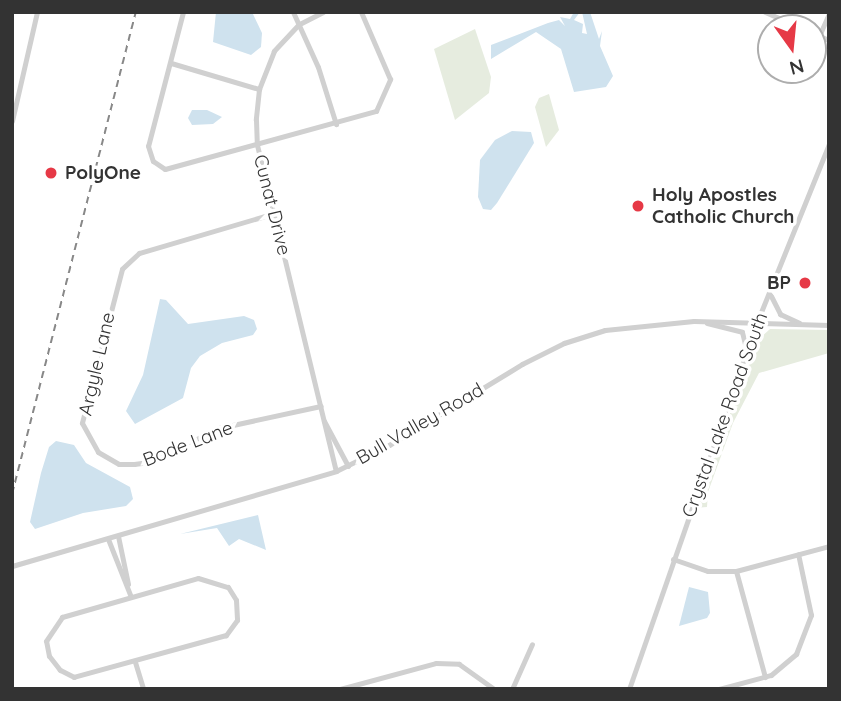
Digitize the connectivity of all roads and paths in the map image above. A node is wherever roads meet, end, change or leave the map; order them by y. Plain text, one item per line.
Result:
1 (37, 12) edge
2 (183, 12) edge
3 (293, 12) edge
4 (323, 12) edge
5 (361, 12) edge
6 (299, 24) junction
7 (171, 63) junction
8 (258, 89) junction
9 (12, 121) edge
10 (336, 124) junction
11 (829, 144) edge
12 (257, 145) junction
13 (275, 213) junction
14 (769, 292) junction
15 (694, 321) junction
16 (757, 322) junction
17 (829, 325) edge
18 (805, 326) junction
19 (747, 351) junction
20 (321, 406) junction
21 (324, 421) junction
22 (98, 452) joint
23 (348, 466) junction
24 (336, 471) junction
25 (118, 536) junction
26 (108, 539) junction
27 (829, 546) edge
28 (798, 554) junction
29 (673, 559) junction
30 (12, 566) edge
31 (736, 571) junction
32 (131, 597) junction
33 (532, 644) dead end
34 (135, 662) junction
35 (765, 677) junction
36 (143, 689) edge
37 (340, 689) edge
38 (494, 689) edge
39 (512, 689) edge
40 (629, 689) edge
41 (719, 689) edge

1 - 9 street
2 - 7 street
3 - 6 street
4 - 6 street, Cunat Drive
5 - 10 street
6 - 8 street, Cunat Drive
6 - 10 street
7 - 8 street
7 - 12 street
8 - 12 street, Cunat Drive
10 - 12 street
11 - 14 street, Crystal Lake Road South
12 - 13 street, Cunat Drive
13 - 20 street, Cunat Drive
13 - 22 street, Argyle Lane
14 - 16 street, Crystal Lake Road South
14 - 18 street
15 - 16 street, Bull Valley Road
15 - 19 street
15 - 23 street, Bull Valley Road
16 - 18 street, Bull Valley Road
16 - 19 street, Crystal Lake Road South
17 - 18 street, Bull Valley Road
19 - 29 street, Crystal Lake Road South
20 - 21 street, Cunat Drive
20 - 22 street, Bode Lane
21 - 23 street, Cunat Drive
21 - 24 street, Cunat Drive
23 - 24 street, Bull Valley Road
24 - 25 street, Bull Valley Road
25 - 26 street, Bull Valley Road
25 - 32 street
26 - 30 street, Bull Valley Road
26 - 32 street
27 - 28 street
28 - 31 street
28 - 35 street
29 - 31 street
29 - 40 street, Crystal Lake Road South
31 - 35 street
32 - 34 street
32 - 34 street
33 - 39 street
34 - 36 street
35 - 41 street
37 - 38 street

